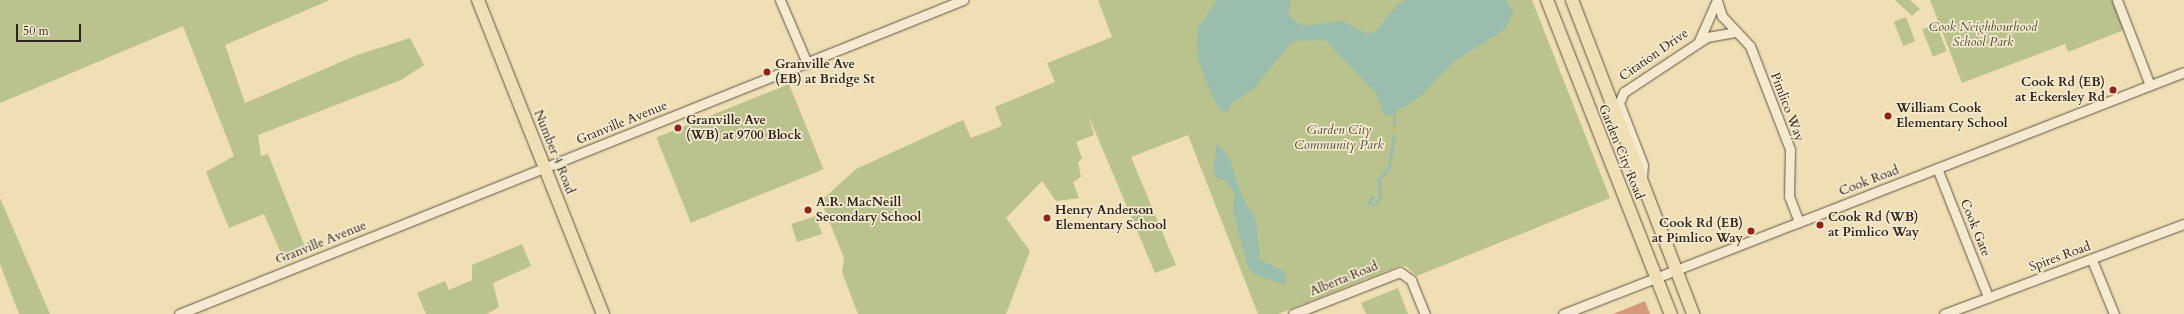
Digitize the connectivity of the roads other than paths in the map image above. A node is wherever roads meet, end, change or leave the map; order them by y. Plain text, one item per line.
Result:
1 (478, 0) edge
2 (780, 0) edge
3 (963, 0) edge
4 (1546, 0) edge
5 (1572, 0) edge
6 (1717, 0) edge
7 (2117, 0) edge
8 (1734, 32) junction
9 (1698, 43) junction
10 (807, 63) junction
11 (2184, 72) edge
12 (2150, 85) junction
13 (545, 168) junction
14 (1937, 168) junction
15 (1642, 178) junction
16 (1799, 222) junction
17 (2184, 224) edge
18 (2092, 260) junction
19 (1676, 270) junction
20 (1657, 278) junction
21 (1988, 297) junction
22 (180, 314) edge
23 (603, 314) edge
24 (1293, 314) edge
25 (1425, 314) edge
26 (1563, 314) edge
27 (1671, 314) edge
28 (1693, 314) edge
29 (1944, 314) edge
30 (2114, 314) edge

1 - 13 main road, Number 4 Road
2 - 10 street
3 - 10 street, Granville Avenue
4 - 20 main road, Garden City Road
5 - 15 main road, Garden City Road
6 - 8 street, Pimlico Way
6 - 9 street, Citation Drive
7 - 12 street
8 - 9 street
8 - 16 street, Pimlico Way
9 - 15 street, Citation Drive
10 - 13 street, Granville Avenue
11 - 12 street, Cook Road
12 - 14 street, Cook Road
13 - 22 street, Granville Avenue
13 - 23 main road, Number 4 Road
14 - 16 street, Cook Road
14 - 21 street, Cook Gate
15 - 19 main road, Garden City Road
16 - 19 street, Cook Road
17 - 18 street, Spires Road
18 - 21 street, Spires Road
18 - 30 street
19 - 20 street, Cook Road
19 - 28 main road, Garden City Road
20 - 26 street, Cook Road
20 - 27 main road, Garden City Road
21 - 29 street, Spires Road
24 - 25 street, Alberta Road

